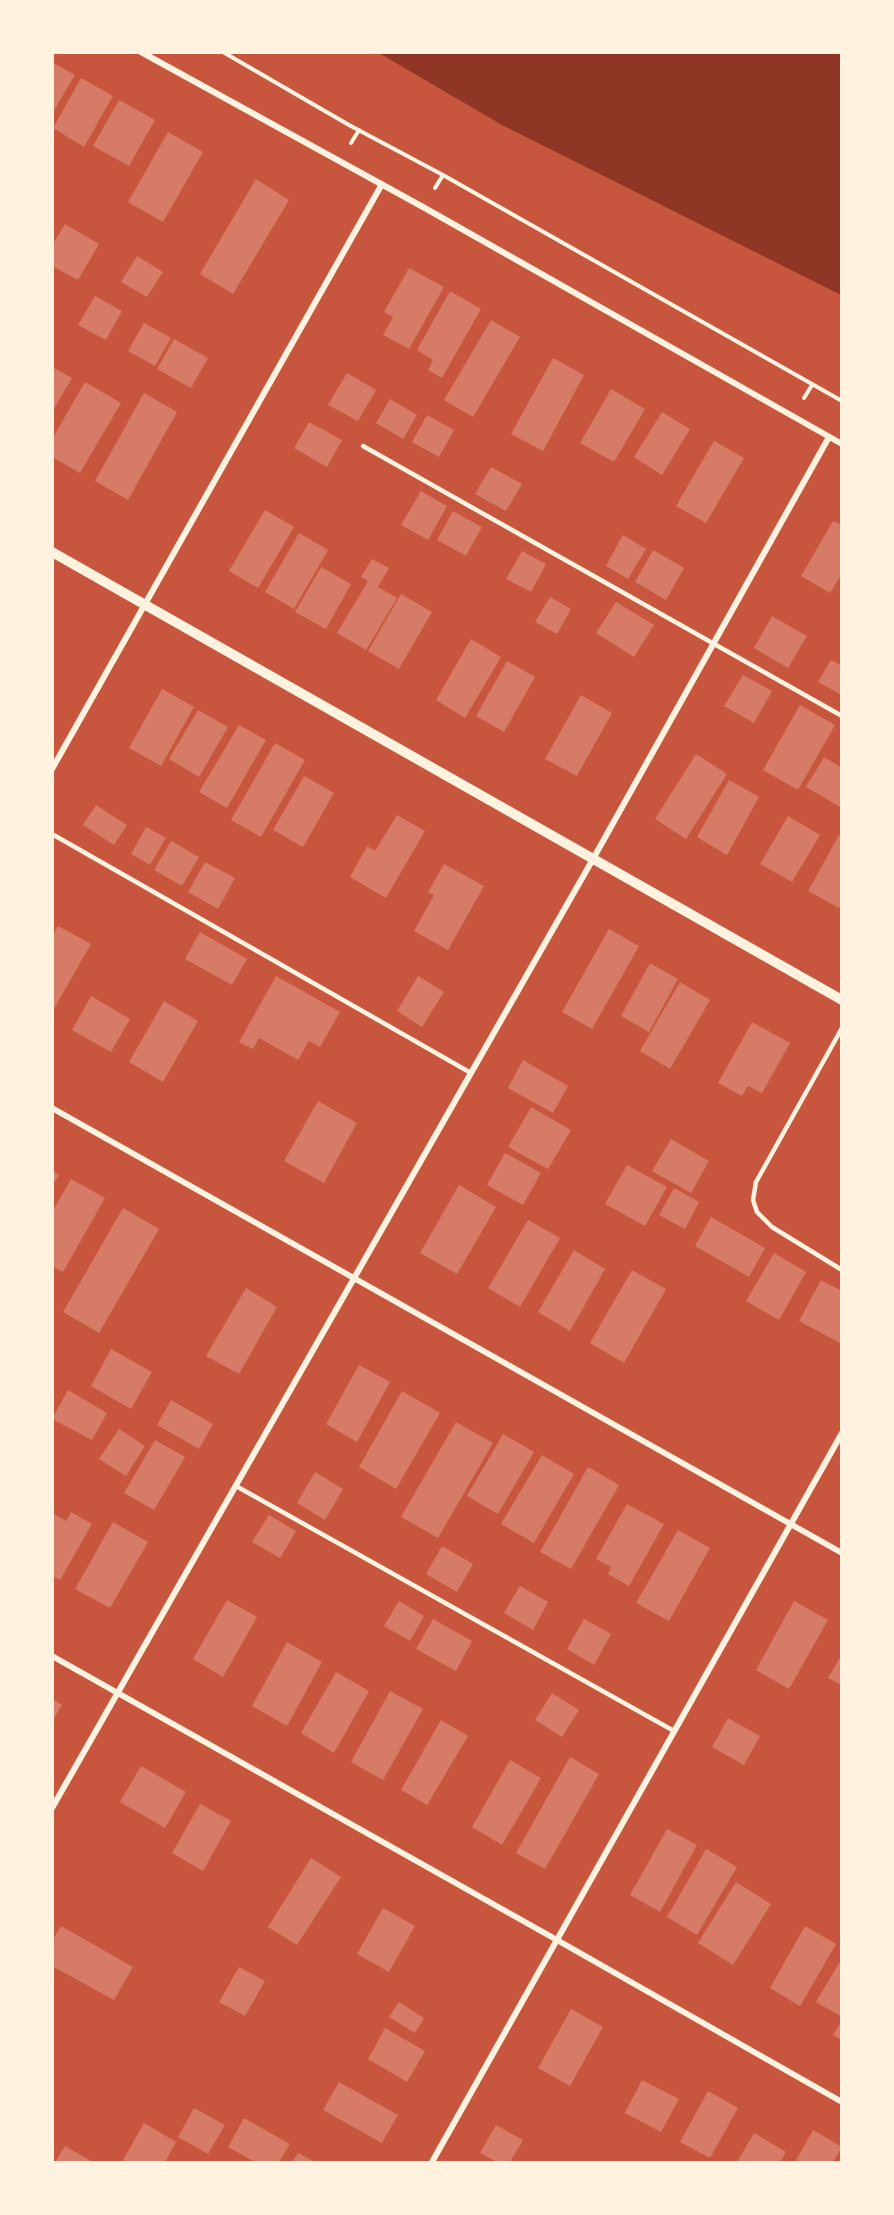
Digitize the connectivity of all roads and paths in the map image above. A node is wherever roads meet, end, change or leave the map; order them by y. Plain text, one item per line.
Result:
1 (141, 52) edge
2 (223, 52) edge
3 (359, 130) junction
4 (351, 143) dead end
5 (443, 176) junction
6 (382, 184) junction
7 (435, 188) dead end
8 (812, 385) junction
9 (804, 398) dead end
10 (842, 401) edge
11 (829, 437) junction
12 (842, 444) edge
13 (363, 446) dead end
14 (52, 552) edge
15 (145, 606) junction
16 (713, 644) junction
17 (842, 716) edge
18 (52, 770) edge
19 (52, 834) edge
20 (593, 859) junction
21 (842, 1000) edge
22 (842, 1028) edge
23 (471, 1073) junction
24 (52, 1108) edge
25 (842, 1270) edge
26 (356, 1278) junction
27 (842, 1433) edge
28 (236, 1486) junction
29 (790, 1524) junction
30 (842, 1553) edge
31 (52, 1656) edge
32 (118, 1692) junction
33 (674, 1731) junction
34 (52, 1808) edge
35 (557, 1940) junction
36 (842, 2103) edge
37 (432, 2163) edge

1 - 6 street
2 - 3 path
3 - 4 path
3 - 5 path
5 - 7 path
5 - 8 path
6 - 11 street
6 - 15 street
8 - 9 path
8 - 10 path
11 - 12 street
11 - 16 street
13 - 16 lane
14 - 15 street
15 - 18 street
15 - 20 street
16 - 17 lane
16 - 20 street
19 - 23 lane
20 - 21 street
20 - 23 street
22 - 25 lane
23 - 26 street
24 - 26 street
26 - 28 street
26 - 29 street
27 - 29 street
28 - 32 street
28 - 33 lane
29 - 30 street
29 - 33 street
31 - 32 street
32 - 34 street
32 - 35 street
33 - 35 street
35 - 36 street
35 - 37 street

